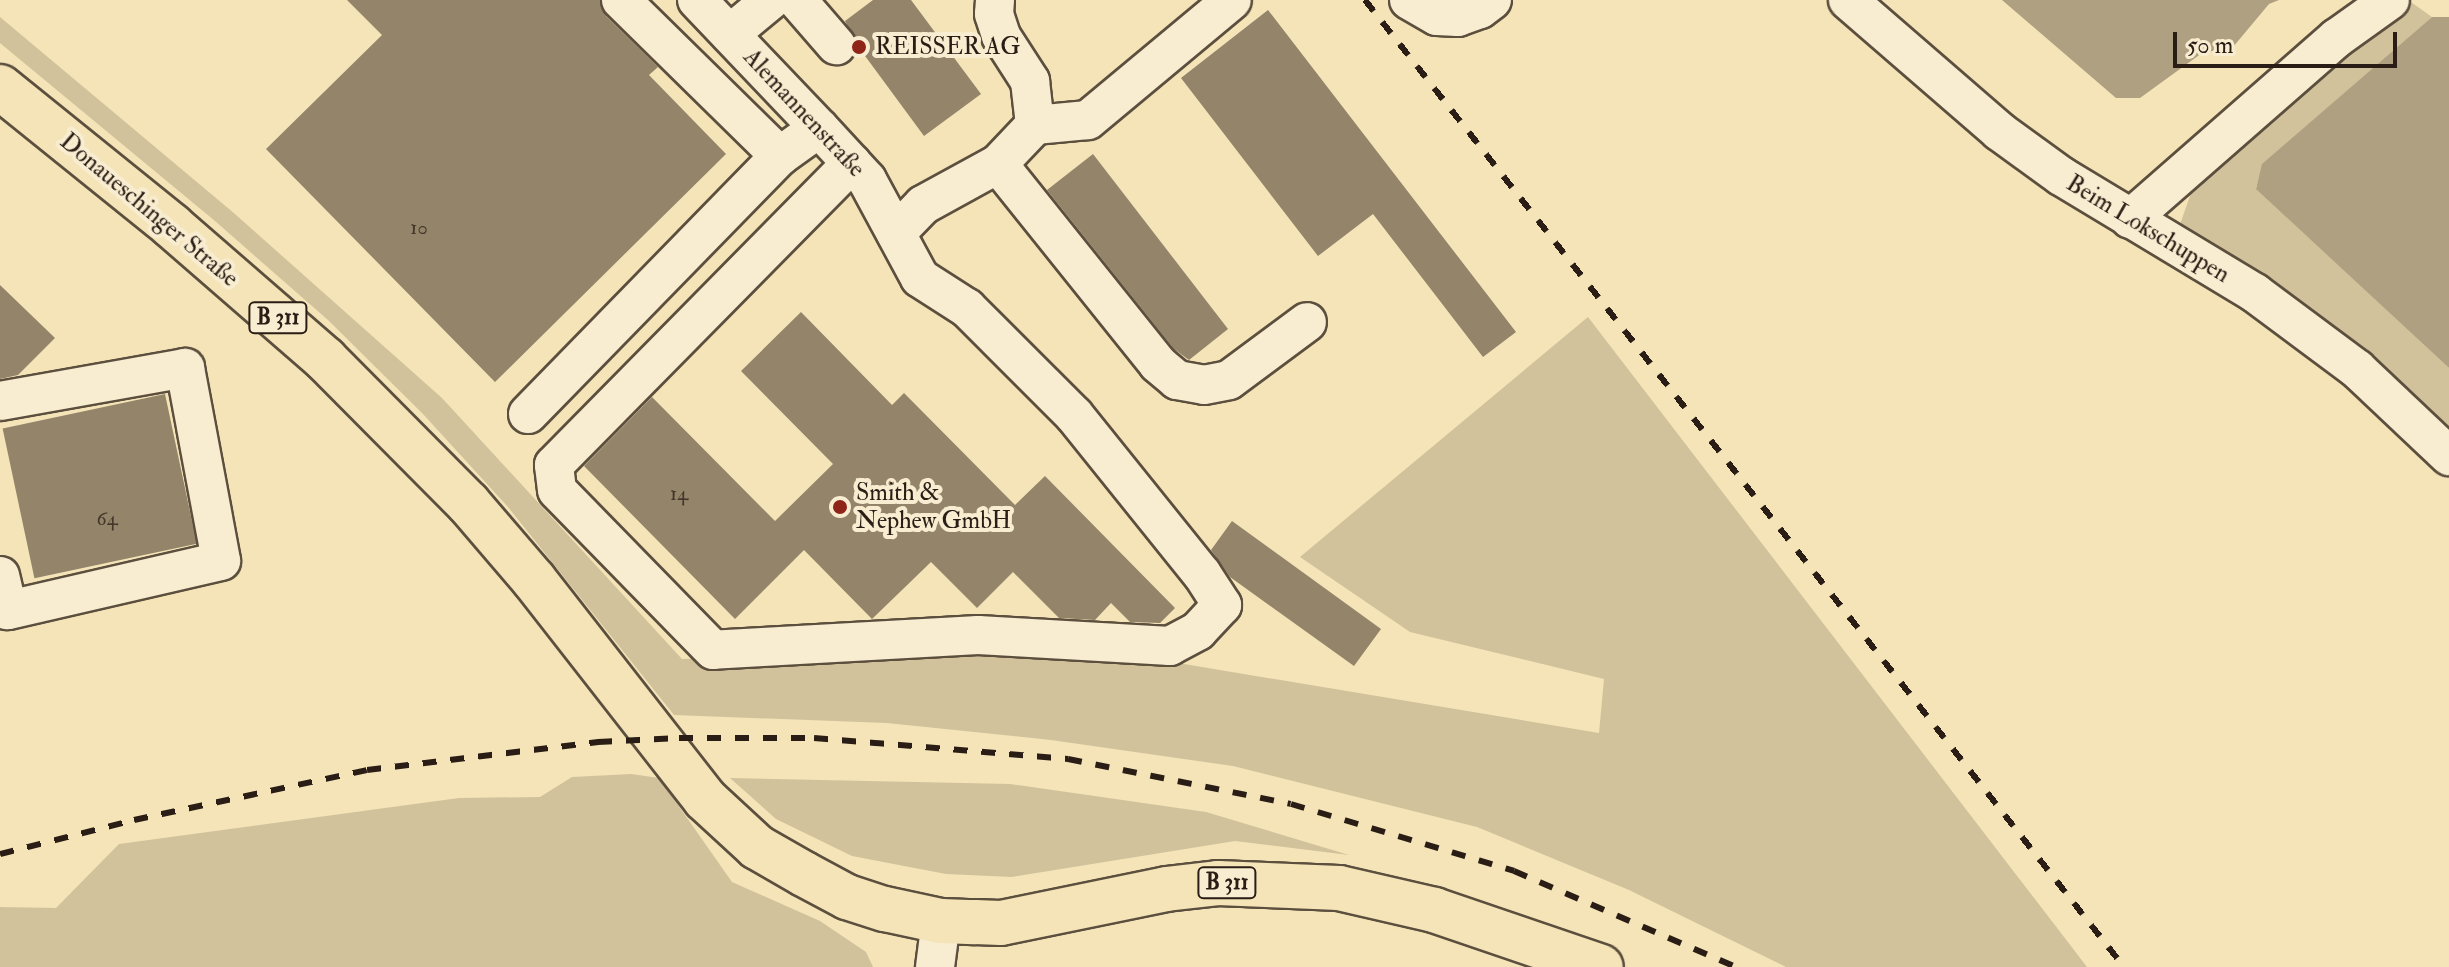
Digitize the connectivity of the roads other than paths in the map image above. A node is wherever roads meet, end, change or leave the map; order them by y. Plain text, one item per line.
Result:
1 (621, 0) edge
2 (697, 0) edge
3 (771, 0) edge
4 (797, 0) edge
5 (995, 0) edge
6 (1232, 0) edge
7 (1409, 0) edge
8 (1492, 0) edge
9 (1848, 0) edge
10 (2390, 0) edge
11 (730, 34) junction
12 (836, 45) dead end
13 (0, 87) edge
14 (1035, 125) junction
15 (819, 128) junction
16 (780, 156) junction
17 (852, 163) junction
18 (998, 164) junction
19 (2130, 219) junction
20 (896, 233) junction
21 (1307, 322) dead end
22 (0, 401) edge
23 (528, 414) dead end
24 (2449, 456) edge
25 (4, 593) edge
26 (941, 921) junction
27 (935, 967) edge
28 (1601, 967) edge

1 - 16 street
2 - 11 street, Alemannenstraße
3 - 11 street
4 - 12 street
5 - 14 street
6 - 14 street
7 - 8 street
9 - 19 street, Beim Lokschuppen
10 - 19 street
11 - 15 street, Alemannenstraße
13 - 26 main road, Donaueschinger Straße / B 311
14 - 18 street
15 - 16 street
15 - 17 street, Alemannenstraße
16 - 23 street
17 - 20 street, Alemannenstraße
17 - 20 street, Alemannenstraße
18 - 20 street
18 - 21 street
19 - 24 street, Beim Lokschuppen
22 - 25 street
26 - 27 street
26 - 28 main road, B 311

